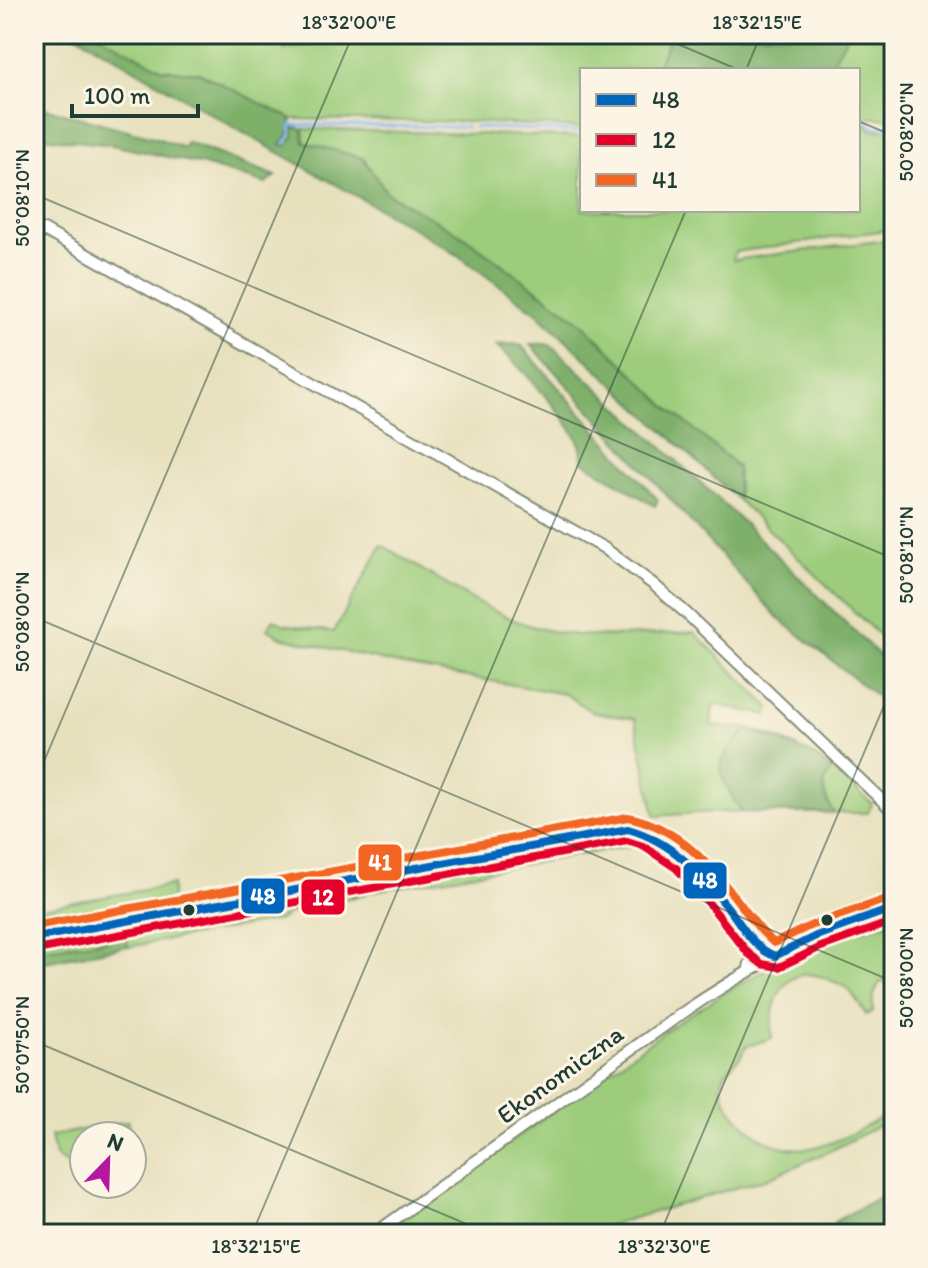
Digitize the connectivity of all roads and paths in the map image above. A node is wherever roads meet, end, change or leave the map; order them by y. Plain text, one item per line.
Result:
1 (34, 244) edge
2 (894, 812) edge
3 (893, 909) edge
4 (750, 937) junction
5 (34, 938) edge
6 (775, 956) junction
7 (748, 972) junction
8 (374, 1234) edge

1 - 2 street
3 - 6 street, Ekonomiczna
4 - 5 street
4 - 6 street
4 - 7 street
6 - 7 street, Ekonomiczna
7 - 8 street, Ekonomiczna

